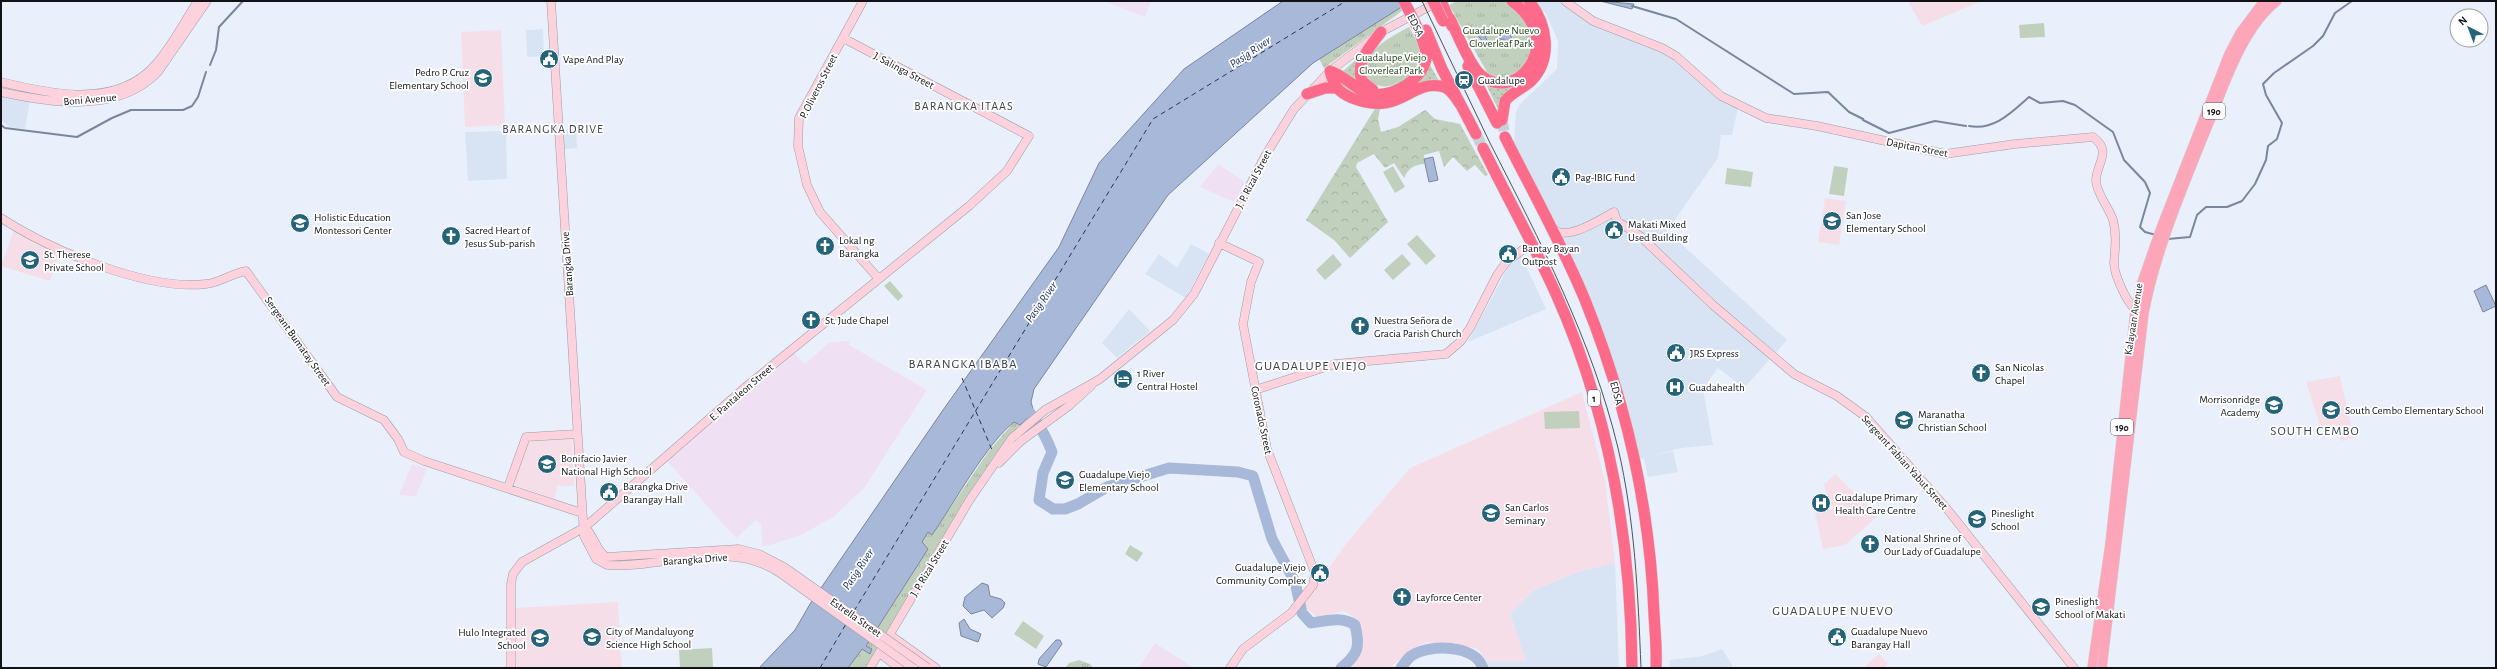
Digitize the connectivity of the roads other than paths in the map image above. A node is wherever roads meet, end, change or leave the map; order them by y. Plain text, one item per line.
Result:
1 (198, 1) edge
2 (207, 1) edge
3 (550, 1) edge
4 (863, 1) edge
5 (1404, 1) edge
6 (1412, 1) edge
7 (1433, 1) edge
8 (1441, 1) edge
9 (1512, 1) edge
10 (1529, 1) edge
11 (1565, 1) edge
12 (2264, 1) edge
13 (2277, 1) edge
14 (1447, 19) junction
15 (1421, 31) junction
16 (1381, 32) junction
17 (843, 38) junction
18 (1330, 71) junction
19 (1, 82) edge
20 (1336, 88) junction
21 (1, 92) edge
22 (1306, 94) junction
23 (1383, 94) junction
24 (1460, 104) junction
25 (1476, 134) tunnel mouth
26 (1029, 136) joint
27 (1505, 137) tunnel mouth
28 (1483, 148) tunnel mouth
29 (1, 218) edge
30 (1547, 222) junction
31 (2165, 229) junction
32 (1219, 243) junction
33 (1530, 244) junction
34 (878, 278) junction
35 (2139, 312) junction
36 (1092, 384) junction
37 (1256, 390) junction
38 (577, 434) junction
39 (991, 470) junction
40 (508, 487) junction
41 (582, 513) junction
42 (585, 527) junction
43 (782, 570) junction
44 (890, 634) junction
45 (879, 653) junction
46 (928, 665) edge
47 (511, 668) edge
48 (870, 668) edge
49 (900, 668) edge
50 (913, 668) edge
51 (921, 668) edge
52 (936, 668) edge
53 (1230, 668) edge
54 (1632, 668) edge
55 (1656, 668) edge
56 (2074, 668) edge
57 (2092, 668) edge
58 (2102, 668) edge

1 - 19 street, Boni Avenue
2 - 21 street, Boni Avenue
3 - 38 street, Barangka Drive
4 - 17 street, P. Oliveros Street
5 - 15 highway, EDSA, bridge
6 - 15 highway, EDSA
7 - 14 highway, bridge
8 - 14 highway
8 - 16 street, J. P. Rizal Street
9 - 14 highway
10 - 14 highway
11 - 35 street, Dapitan Street
12 - 31 main road, Kalayaan Avenue / 190
13 - 31 main road, Kalayaan Avenue / 190
15 - 23 highway
15 - 24 highway, EDSA
16 - 18 street, J. P. Rizal Street
16 - 23 highway
17 - 26 street, J. Salinga Street
17 - 34 street, P. Oliveros Street
18 - 20 highway
18 - 22 street, J. P. Rizal Street
18 - 23 highway
20 - 22 highway
20 - 24 highway
22 - 32 street, J. P. Rizal Street
24 - 25 highway, EDSA
26 - 34 street, E. Pantaleon Street
27 - 30 highway, EDSA / 1
28 - 33 highway, EDSA / 1
29 - 40 street, Sergeant Bumatay Street
30 - 55 highway, EDSA / 1
30 - 56 street, Sergeant Fabian Yabut Street
31 - 35 main road, Kalayaan Avenue / 190
32 - 36 street, J. P. Rizal Street
32 - 37 street, Coronado Street
33 - 37 street
33 - 54 highway, EDSA / 1
34 - 42 street, E. Pantaleon Street
35 - 57 main road, Kalayaan Avenue / 190
35 - 58 main road, Kalayaan Avenue / 190
36 - 39 street, J. P. Rizal Street
36 - 39 street, J. P. Rizal Street
37 - 53 street, Coronado Street
38 - 40 street
38 - 41 street, Barangka Drive
39 - 44 street, J. P. Rizal Street
40 - 41 street, Sergeant Bumatay Street
41 - 42 street, Barangka Drive
42 - 43 street, Barangka Drive
42 - 47 street, E. Pantaleon Street
43 - 46 street, Estrella Street, bridge
43 - 50 street, Estrella Street, bridge
44 - 45 street, J. P. Rizal Street
44 - 46 street, Estrella Street
45 - 48 street, J. P. Rizal Street
45 - 49 street, Estrella Street
46 - 51 street
46 - 52 street, Estrella Street

